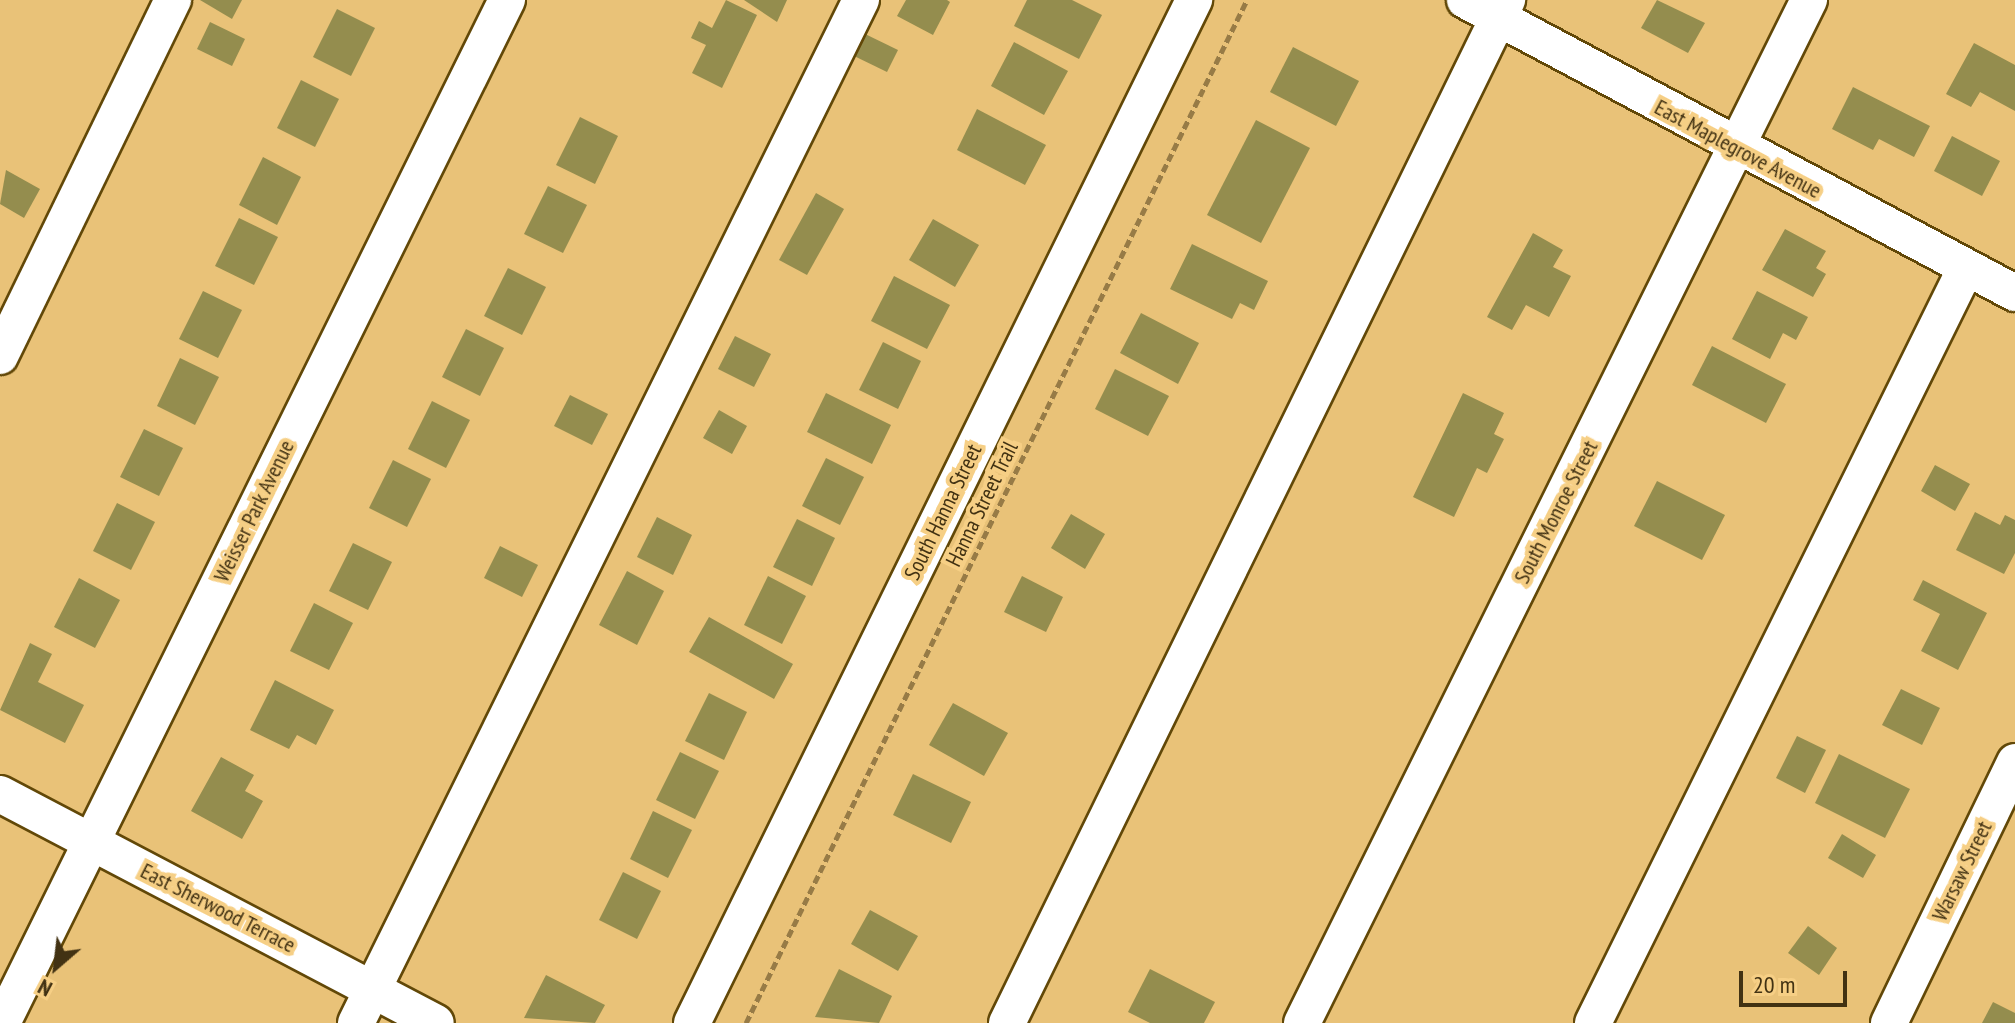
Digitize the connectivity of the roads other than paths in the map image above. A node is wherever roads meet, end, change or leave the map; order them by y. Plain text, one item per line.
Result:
1 (173, 0) edge
2 (507, 0) edge
3 (861, 0) edge
4 (1194, 0) edge
5 (1465, 0) edge
6 (1809, 0) edge
7 (1503, 9) edge
8 (1737, 150) junction
9 (1966, 268) junction
10 (2015, 293) edge
11 (0, 356) edge
12 (2015, 762) edge
13 (0, 794) edge
14 (90, 842) junction
15 (373, 988) junction
16 (2, 1023) edge
17 (356, 1023) edge
18 (436, 1023) edge
19 (692, 1023) edge
20 (1007, 1023) edge
21 (1302, 1023) edge
22 (1593, 1023) edge
23 (1889, 1023) edge

1 - 11 street
2 - 14 street, Weisser Park Avenue
3 - 15 street
4 - 19 street, South Hanna Street
5 - 7 street, East Maplegrove Avenue
6 - 8 street, South Monroe Street
7 - 8 street, East Maplegrove Avenue
7 - 20 street
8 - 9 street, East Maplegrove Avenue
8 - 21 street, South Monroe Street
9 - 10 street, East Maplegrove Avenue
9 - 22 street
12 - 23 street, Warsaw Street
13 - 14 street, East Sherwood Terrace
14 - 15 street, East Sherwood Terrace
14 - 16 street, Weisser Park Avenue
15 - 17 street
15 - 18 street, East Sherwood Terrace

